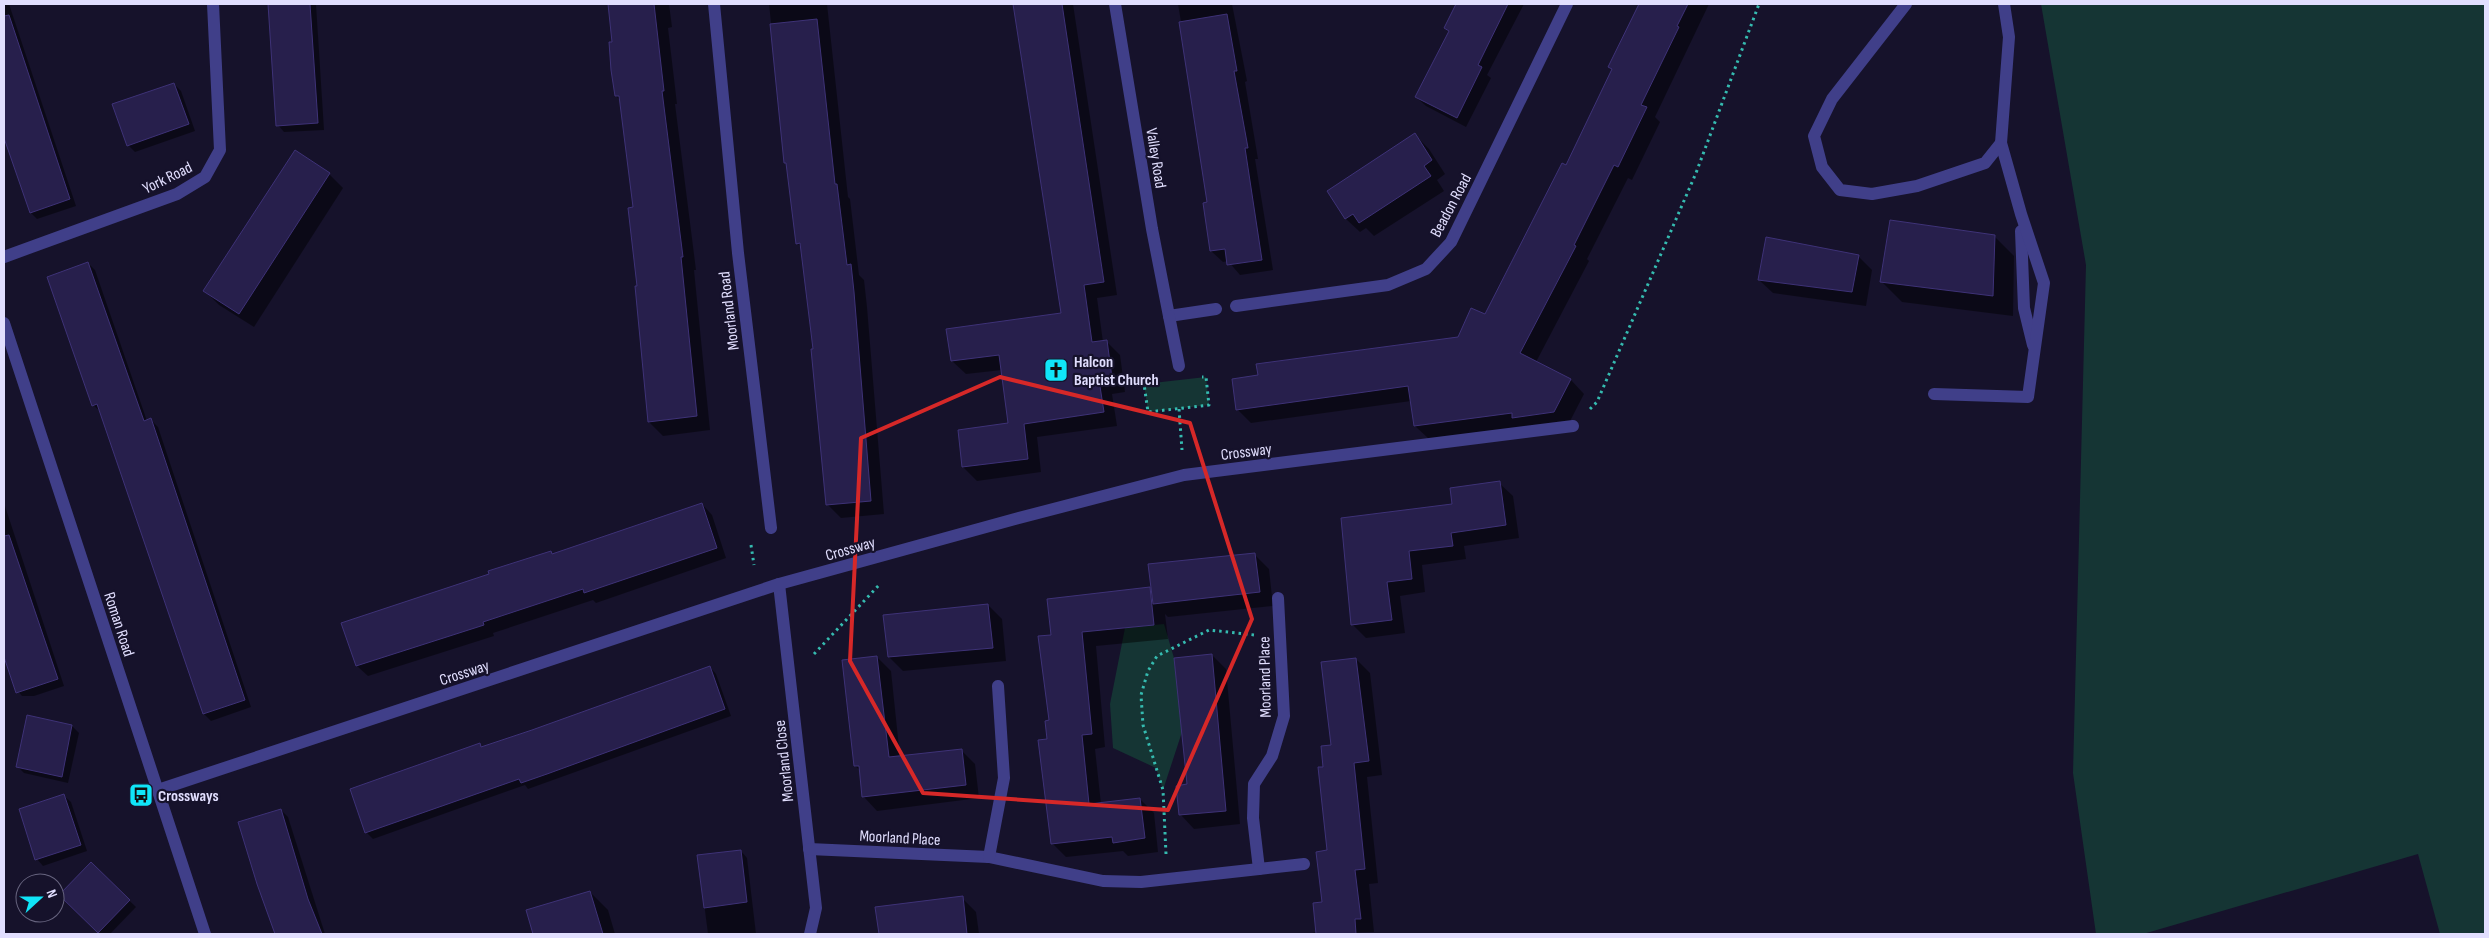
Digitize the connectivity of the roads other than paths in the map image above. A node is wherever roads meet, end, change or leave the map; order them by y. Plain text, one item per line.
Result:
1 (213, 4) edge
2 (714, 4) edge
3 (1115, 4) edge
4 (1567, 4) edge
5 (1906, 4) edge
6 (2004, 4) edge
7 (2001, 142) junction
8 (2021, 214) junction
9 (4, 257) edge
10 (1236, 306) dead end
11 (1216, 309) dead end
12 (1169, 316) junction
13 (4, 323) edge
14 (2035, 352) junction
15 (1178, 366) road end
16 (1934, 394) dead end
17 (1573, 426) road end
18 (771, 528) road end
19 (779, 584) junction
20 (1278, 598) dead end
21 (998, 686) dead end
22 (158, 790) junction
23 (809, 849) junction
24 (989, 857) junction
25 (1304, 864) dead end
26 (1259, 869) junction
27 (205, 934) edge
28 (810, 934) edge

1 - 9 street, York Road
2 - 18 street, Moorland Road
3 - 12 street, Valley Road
4 - 10 street, Beadon Road
5 - 7 street
6 - 7 street
7 - 8 street
8 - 14 street
8 - 14 street
11 - 12 street
12 - 15 street, Valley Road
13 - 22 street, Roman Road
14 - 16 street
17 - 19 street, Crossway
19 - 22 street, Crossway
19 - 23 street, Moorland Close
20 - 26 street, Moorland Place
21 - 24 street
22 - 27 street, Roman Road
23 - 24 street, Moorland Place
23 - 28 street, Moorland Close
24 - 26 street, Moorland Place
25 - 26 street, Moorland Place

